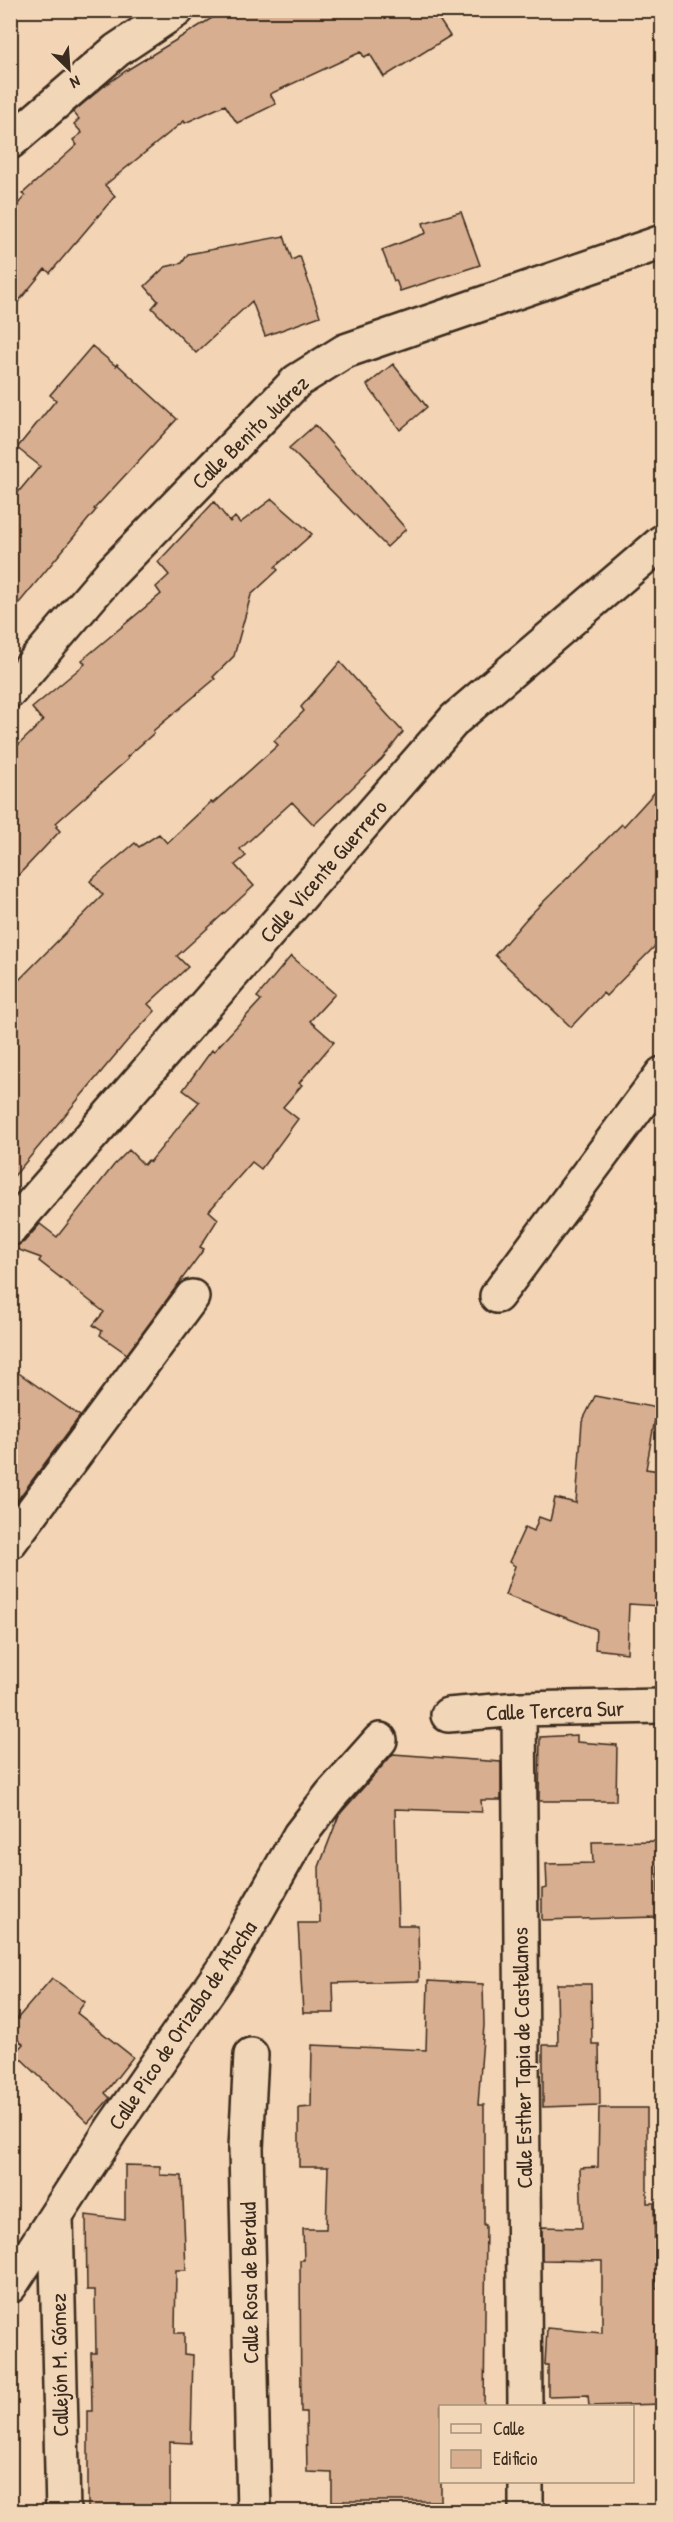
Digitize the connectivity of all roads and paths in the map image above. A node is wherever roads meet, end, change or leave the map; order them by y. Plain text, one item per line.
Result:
1 (177, 10) edge
2 (10, 142) edge
3 (663, 242) edge
4 (663, 542) edge
5 (10, 691) edge
6 (663, 1074) edge
7 (10, 1229) edge
8 (497, 1296) dead end
9 (192, 1298) dead end
10 (13, 1536) edge
11 (663, 1706) edge
12 (519, 1709) junction
13 (448, 1714) dead end
14 (380, 1740) dead end
15 (251, 2055) dead end
16 (56, 2218) junction
17 (10, 2286) edge
18 (525, 2405) edge
19 (526, 2483) edge
20 (63, 2511) edge
21 (254, 2511) edge
22 (526, 2511) edge

1 - 2 street
3 - 5 street, Calle Benito Juárez
4 - 7 street, Calle Vicente Guerrero
6 - 8 street
9 - 10 street
11 - 12 street, Calle Tercera Sur
12 - 13 street, Calle Tercera Sur
12 - 18 street, Calle Esther Tapia de Castellanos
14 - 16 street, Calle Pico de Orizaba de Atocha
15 - 21 street, Calle Rosa de Berdud
16 - 17 street, Calle Pico de Orizaba de Atocha
16 - 20 street, Callejón M. Gómez
19 - 22 street

